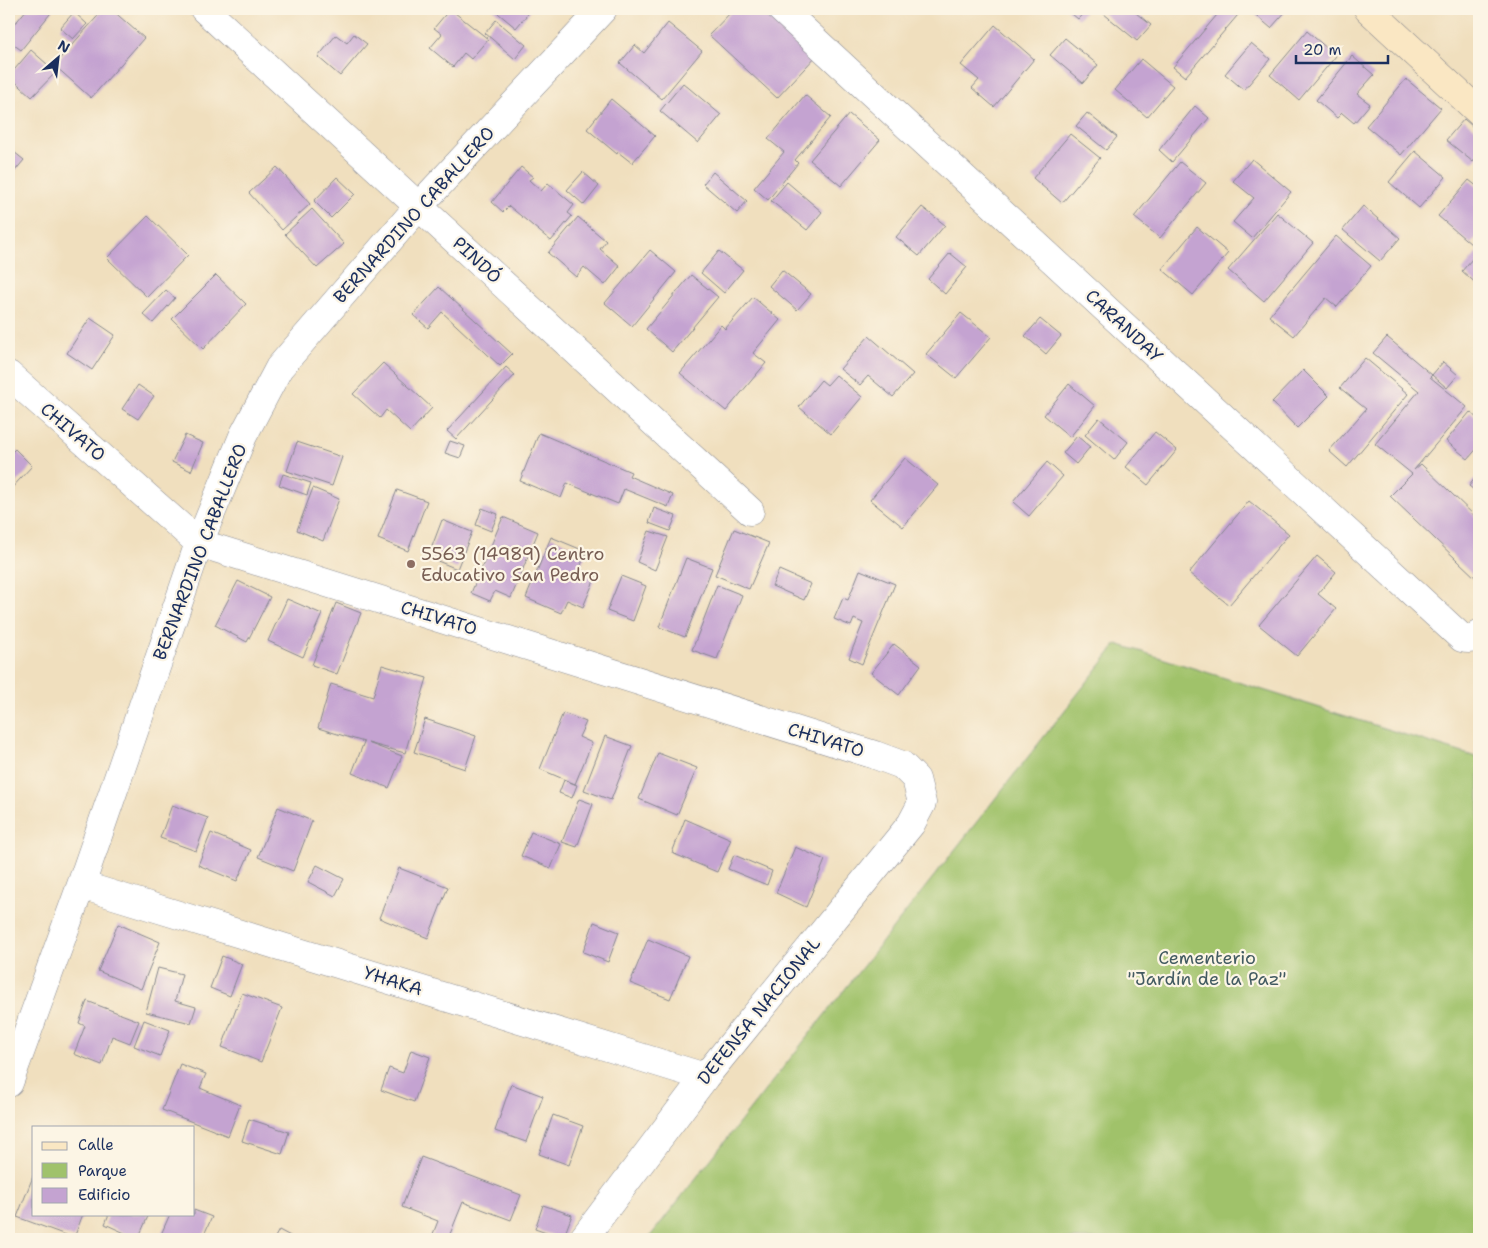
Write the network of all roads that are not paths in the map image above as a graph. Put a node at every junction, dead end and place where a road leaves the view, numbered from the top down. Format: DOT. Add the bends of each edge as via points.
graph roads {
  1 [pos="204,9"];
  2 [pos="603,9"];
  3 [pos="781,9"];
  4 [pos="1368,9"];
  5 [pos="1479,112"];
  6 [pos="418,207"];
  7 [pos="9,375"];
  8 [pos="750,511"];
  9 [pos="199,543"];
  10 [pos="1474,637"];
  11 [pos="916,780"];
  12 [pos="82,885"];
  13 [pos="705,1077"];
  14 [pos="9,1083"];
  15 [pos="583,1239"];
  1 -- 6 [label="street, PINDÓ"];
  2 -- 6 [label="street, BERNARDINO CABALLERO"];
  3 -- 10 [label="street, CARANDAY" via="1462,638"];
  4 -- 5 [label="main road"];
  6 -- 8 [label="street, PINDÓ"];
  6 -- 9 [label="street, BERNARDINO CABALLERO" via="279,368 243,436"];
  7 -- 9 [label="street, CHIVATO"];
  9 -- 11 [label="street, CHIVATO" via="874,755 902,765"];
  9 -- 12 [label="street, BERNARDINO CABALLERO"];
  11 -- 13 [label="street, DEFENSA NACIONAL" via="922,802 911,824"];
  12 -- 13 [label="street, YHAKA"];
  12 -- 14 [label="street, BERNARDINO CABALLERO"];
  13 -- 15 [label="street, DEFENSA NACIONAL"];
}
